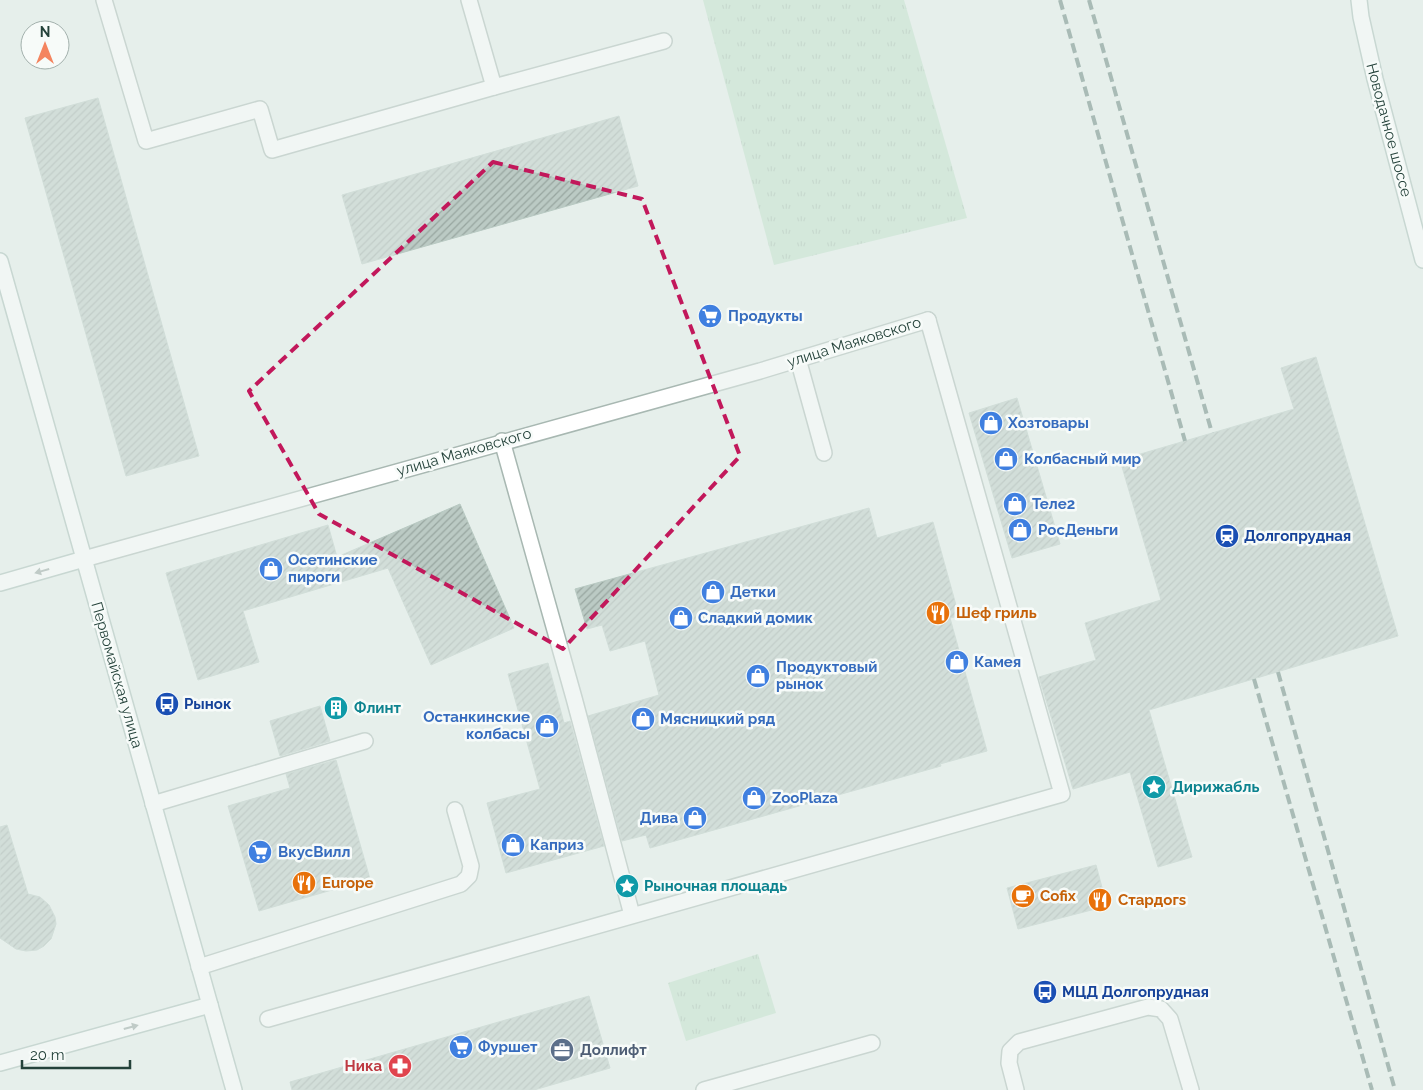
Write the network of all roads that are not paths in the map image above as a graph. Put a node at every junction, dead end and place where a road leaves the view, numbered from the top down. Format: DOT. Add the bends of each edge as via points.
graph roads {
  1 [pos="104,0"];
  2 [pos="469,0"];
  3 [pos="1359,0"];
  4 [pos="664,41"];
  5 [pos="494,87"];
  6 [pos="1423,260"];
  7 [pos="0,261"];
  8 [pos="798,359"];
  9 [pos="502,441"];
  10 [pos="824,453"];
  11 [pos="84,559"];
  12 [pos="0,583"];
  13 [pos="365,741"];
  14 [pos="154,804"];
  15 [pos="455,810"];
  16 [pos="632,915"];
  17 [pos="199,967"];
  18 [pos="210,1005"];
  19 [pos="268,1019"];
  20 [pos="872,1043"];
  21 [pos="0,1063"];
  22 [pos="234,1090"];
  23 [pos="704,1090"];
  24 [pos="1016,1090"];
  25 [pos="1191,1090"];
  1 -- 5 [label="street" via="146,141 260,109 272,150"];
  2 -- 5 [label="street"];
  3 -- 6 [label="street, Новодачное шоссе" via="1375,79"];
  4 -- 5 [label="street"];
  7 -- 11 [label="street, Первомайская улица"];
  8 -- 9 [label="street, улица Маяковского"];
  8 -- 10 [label="street"];
  8 -- 16 [label="street, улица Маяковского" via="928,320 1062,794"];
  9 -- 11 [label="street, улица Маяковского"];
  9 -- 16 [label="street"];
  11 -- 12 [label="street, улица Маяковского, one-way"];
  11 -- 14 [label="street, Первомайская улица"];
  13 -- 14 [label="street"];
  14 -- 17 [label="street, Первомайская улица"];
  15 -- 17 [label="street" via="471,866 469,876 461,884"];
  16 -- 19 [label="street"];
  17 -- 18 [label="street, Первомайская улица"];
  21 -- 18 [label="street, one-way"];
  18 -- 22 [label="street, Первомайская улица"];
  20 -- 23 [label="street"];
  24 -- 25 [label="street" via="1008,1063 1010,1051 1019,1042 1148,1007 1161,1009 1170,1019"];
}
